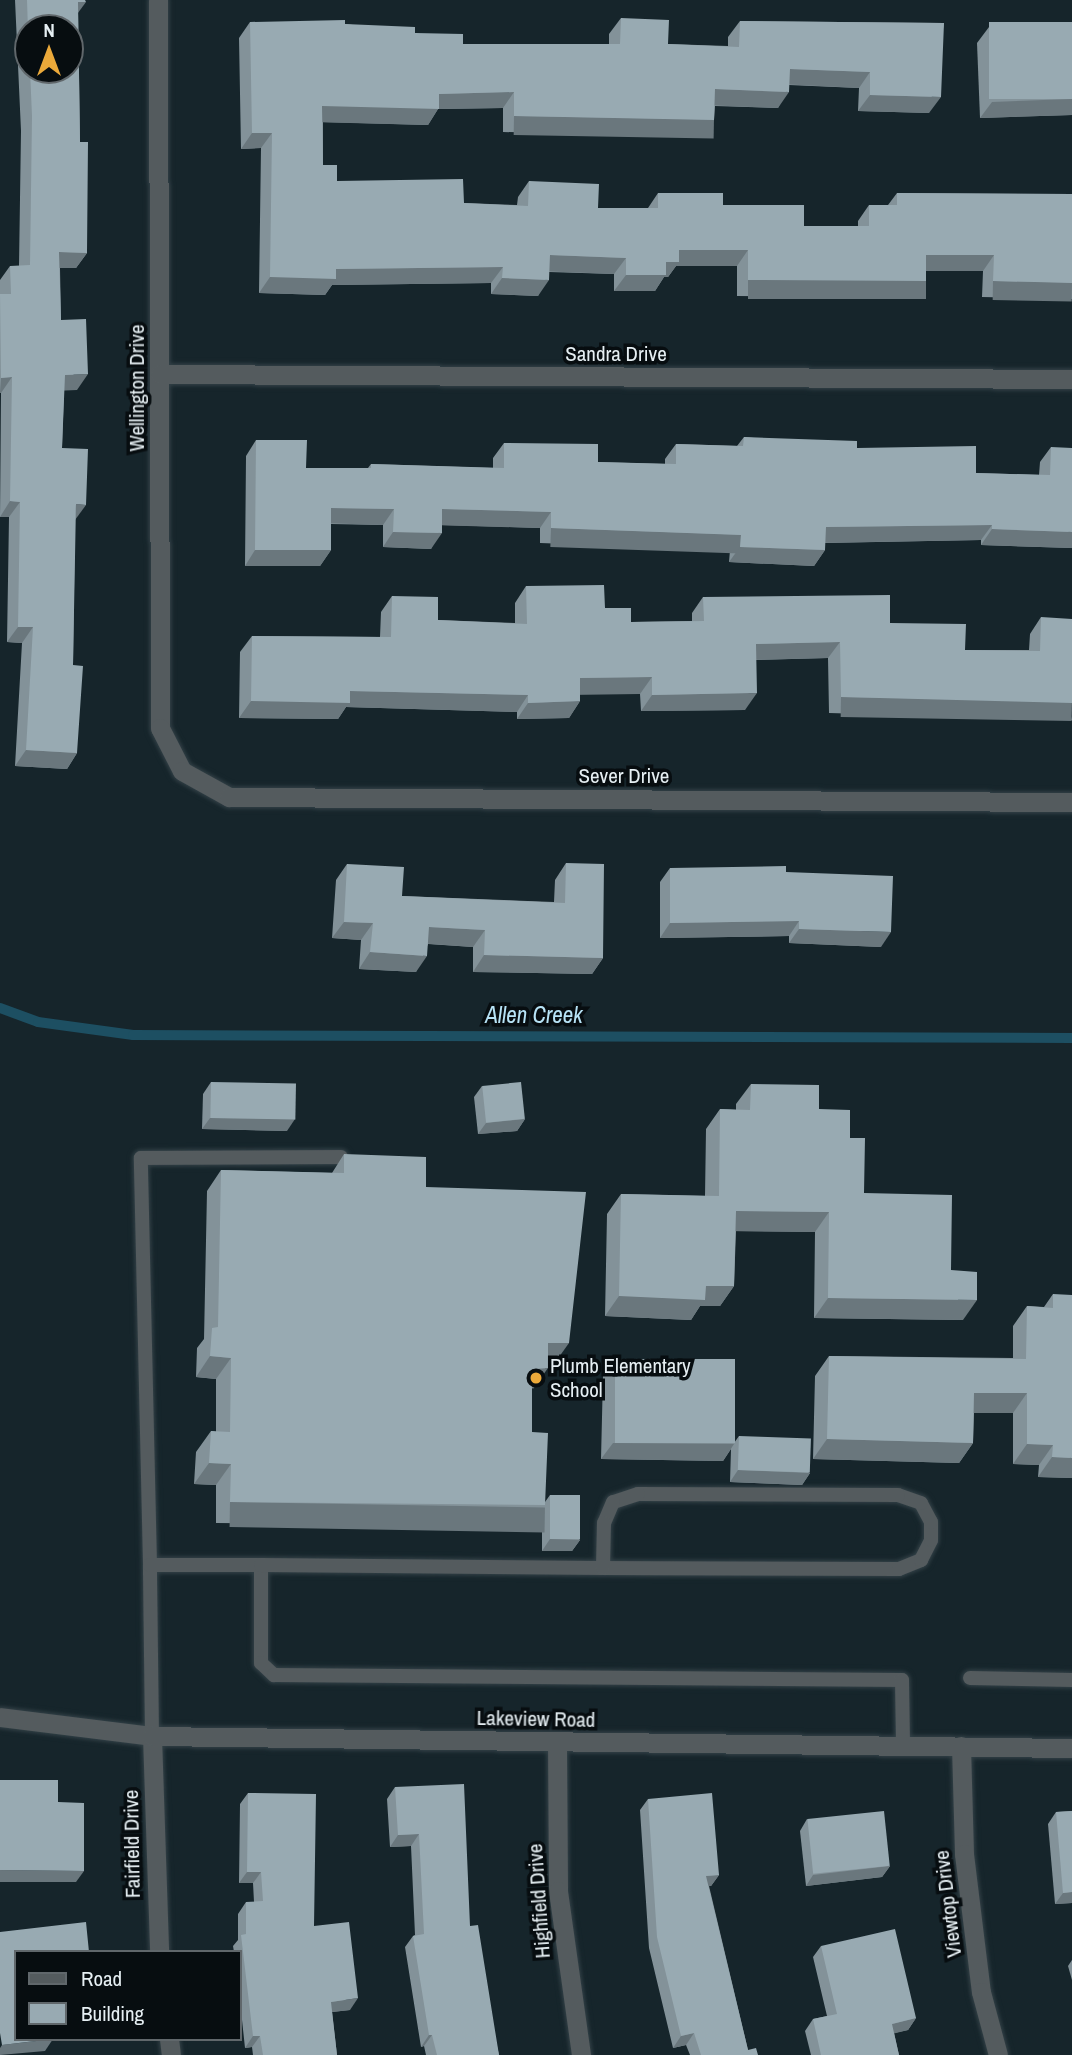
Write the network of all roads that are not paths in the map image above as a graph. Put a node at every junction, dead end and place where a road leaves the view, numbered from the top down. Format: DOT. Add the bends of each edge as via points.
graph roads {
  1 [pos="158,0"];
  2 [pos="160,374"];
  3 [pos="1072,379"];
  4 [pos="182,771"];
  5 [pos="1072,802"];
  6 [pos="341,1157"];
  7 [pos="150,1565"];
  8 [pos="261,1565"];
  9 [pos="603,1568"];
  10 [pos="970,1678"];
  11 [pos="1072,1679"];
  12 [pos="0,1717"];
  13 [pos="152,1736"];
  14 [pos="557,1742"];
  15 [pos="903,1745"];
  16 [pos="961,1746"];
  17 [pos="1072,1748"];
  18 [pos="159,1950"];
  19 [pos="581,2055"];
  20 [pos="998,2055"];
  1 -- 2 [label="street, Wellington Drive"];
  2 -- 3 [label="street, Sandra Drive"];
  2 -- 4 [label="street, Wellington Drive" via="160,727"];
  4 -- 5 [label="street, Sever Drive" via="229,797"];
  6 -- 7 [label="lane" via="141,1158"];
  7 -- 8 [label="lane"];
  7 -- 13 [label="lane"];
  8 -- 9 [label="lane"];
  8 -- 15 [label="lane" via="261,1664 274,1675 902,1680"];
  9 -- 9 [label="lane" via="899,1569 921,1560 930,1540 930,1522 921,1503 898,1496 651,1494 613,1502 604,1523"];
  10 -- 11 [label="lane"];
  12 -- 13 [label="street, Lakeview Road"];
  13 -- 14 [label="street, Lakeview Road"];
  13 -- 18 [label="street, Fairfield Drive"];
  14 -- 15 [label="street, Lakeview Road"];
  14 -- 19 [label="street, Highfield Drive" via="558,1891"];
  15 -- 16 [label="street, Lakeview Road"];
  16 -- 17 [label="street, Lakeview Road"];
  16 -- 20 [label="street, Viewtop Drive" via="964,1854 981,1992"];
}
